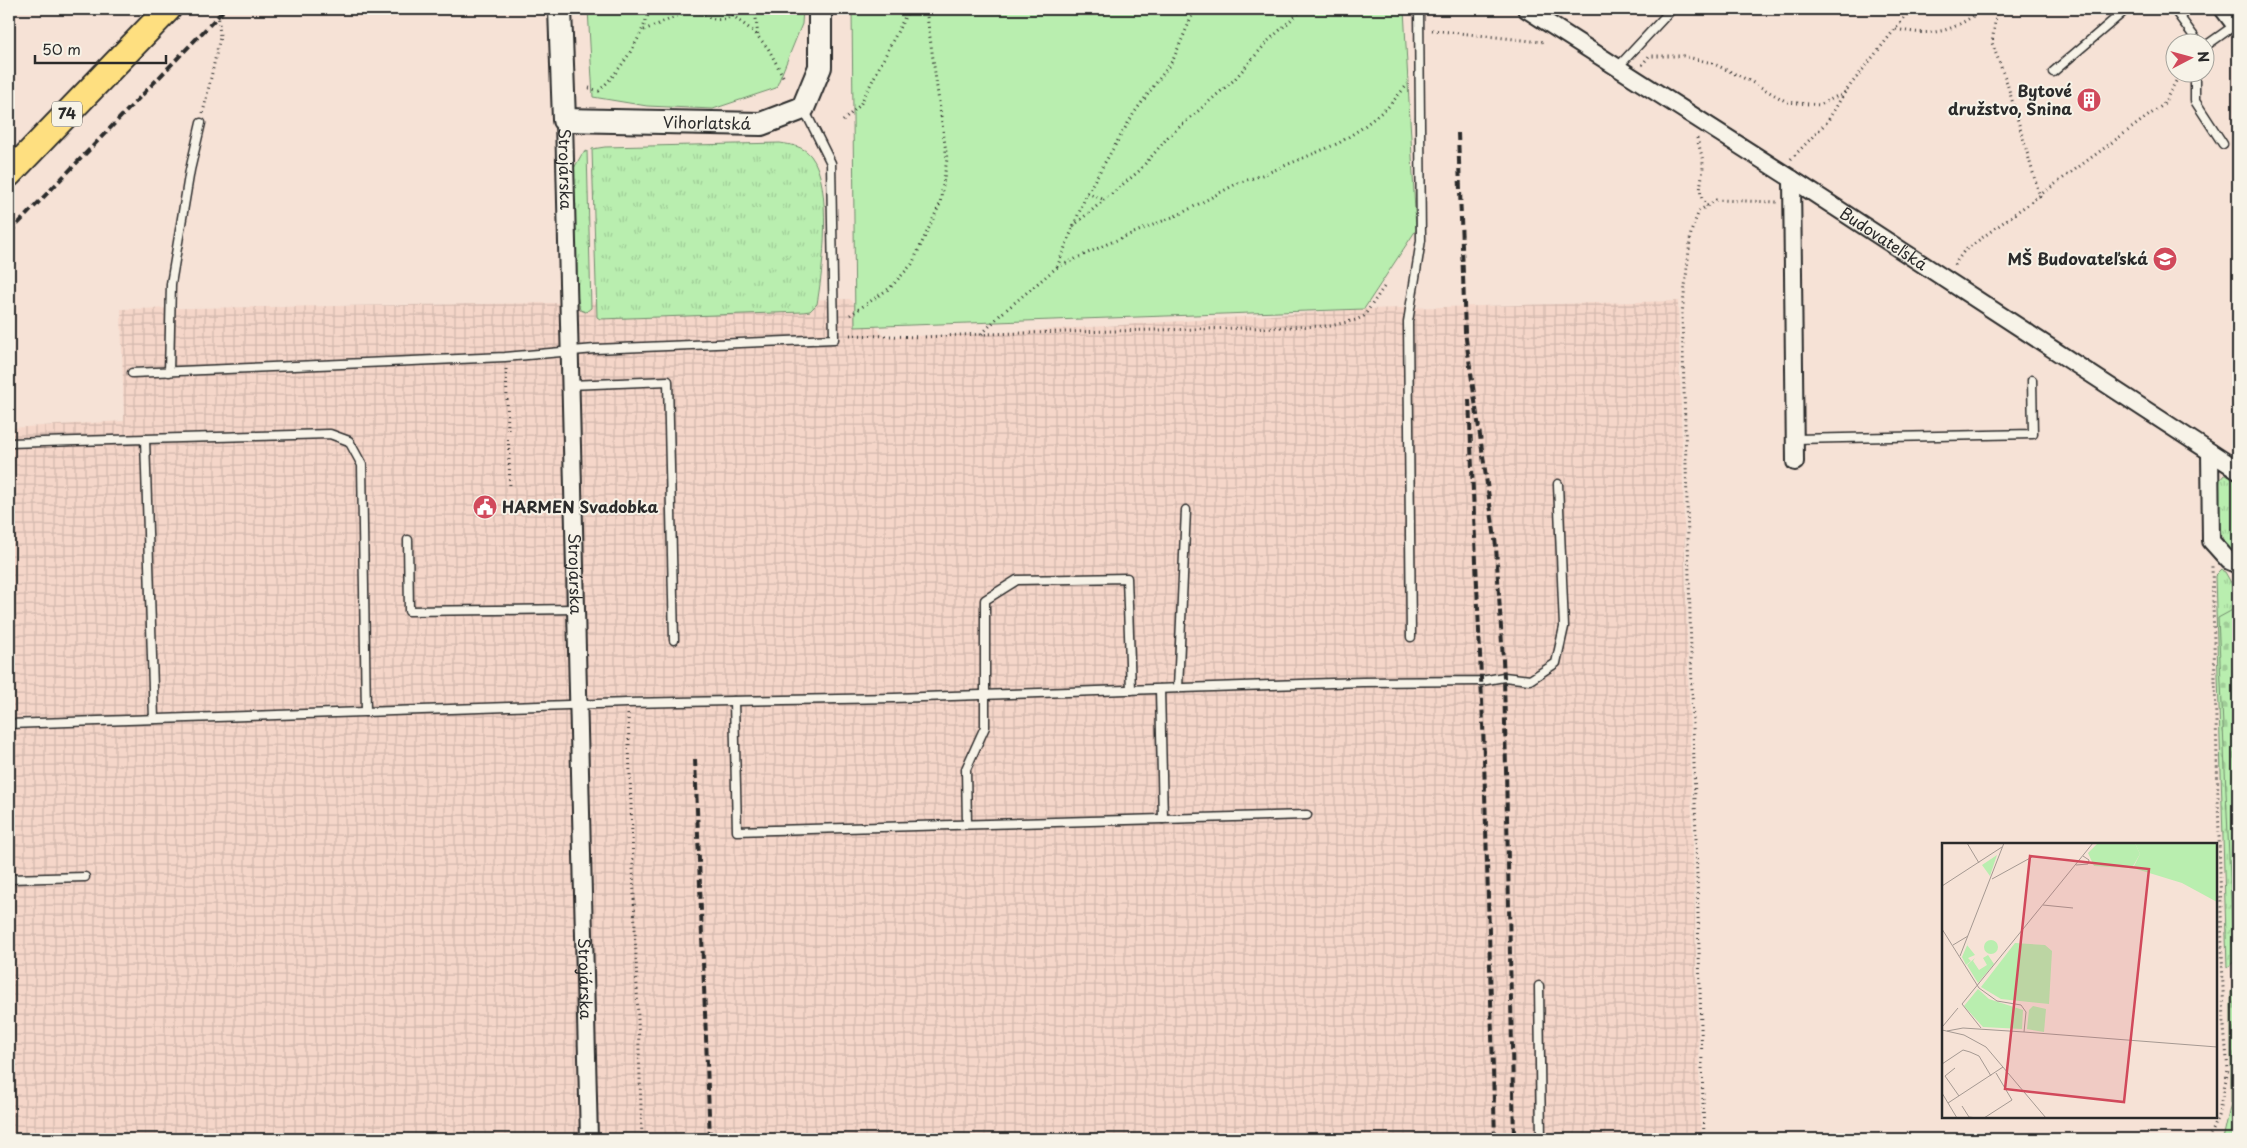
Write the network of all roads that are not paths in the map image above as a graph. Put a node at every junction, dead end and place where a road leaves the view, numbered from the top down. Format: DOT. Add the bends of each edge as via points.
graph roads {
  1 [pos="168,9"];
  2 [pos="560,9"];
  3 [pos="820,9"];
  4 [pos="1419,9"];
  5 [pos="1526,9"];
  6 [pos="1672,9"];
  7 [pos="2118,9"];
  8 [pos="2174,9"];
  9 [pos="2223,9"];
  10 [pos="2237,24"];
  11 [pos="2191,32"];
  12 [pos="2214,40"];
  13 [pos="1617,68"];
  14 [pos="2053,72"];
  15 [pos="2195,82"];
  16 [pos="803,108"];
  17 [pos="564,120"];
  18 [pos="201,123"];
  19 [pos="2223,144"];
  20 [pos="9,174"];
  21 [pos="1792,179"];
  22 [pos="569,351"];
  23 [pos="170,372"];
  24 [pos="132,373"];
  25 [pos="2032,380"];
  26 [pos="570,385"];
  27 [pos="145,439"];
  28 [pos="1795,439"];
  29 [pos="9,443"];
  30 [pos="2210,452"];
  31 [pos="1795,462"];
  32 [pos="2238,470"];
  33 [pos="1558,484"];
  34 [pos="1186,510"];
  35 [pos="408,540"];
  36 [pos="2238,564"];
  37 [pos="576,609"];
  38 [pos="1411,637"];
  39 [pos="674,640"];
  40 [pos="1178,688"];
  41 [pos="1160,689"];
  42 [pos="1130,690"];
  43 [pos="985,695"];
  44 [pos="734,701"];
  45 [pos="578,705"];
  46 [pos="366,712"];
  47 [pos="154,719"];
  48 [pos="9,724"];
  49 [pos="1307,815"];
  50 [pos="1163,819"];
  51 [pos="967,824"];
  52 [pos="85,877"];
  53 [pos="9,880"];
  54 [pos="1539,986"];
  55 [pos="589,1139"];
  56 [pos="1541,1139"];
  1 -- 20 [label="main road, 74"];
  2 -- 17 [label="main road, Strojárska"];
  3 -- 16 [label="main road" via="820,67"];
  4 -- 38 [label="lane" via="1421,240 1408,322"];
  5 -- 13 [label="street, Budovateľská"];
  6 -- 13 [label="lane"];
  7 -- 14 [label="lane" via="2122,13"];
  8 -- 11 [label="lane"];
  9 -- 10 [label="street"];
  10 -- 12 [label="lane"];
  13 -- 21 [label="street, Budovateľská"];
  15 -- 19 [label="lane" via="2195,101"];
  16 -- 17 [label="main road, Vihorlatská" via="760,124"];
  16 -- 22 [label="lane" via="830,162 834,339"];
  17 -- 22 [label="street, Strojárska"];
  18 -- 23 [label="lane" via="171,284"];
  21 -- 28 [label="street"];
  21 -- 30 [label="street, Budovateľská"];
  22 -- 23 [label="lane" via="505,357"];
  22 -- 26 [label="street, Strojárska"];
  23 -- 24 [label="lane"];
  25 -- 28 [label="lane" via="2033,434"];
  26 -- 37 [label="street, Strojárska"];
  26 -- 39 [label="lane" via="668,381"];
  27 -- 29 [label="lane"];
  27 -- 46 [label="lane" via="330,434 349,441 362,465"];
  27 -- 47 [label="lane"];
  28 -- 31 [label="street"];
  30 -- 32 [label="street, Budovateľská"];
  30 -- 36 [label="street" via="2212,541 2229,562"];
  33 -- 40 [label="lane" via="1564,627 1556,663 1530,680 1504,677 1481,681"];
  34 -- 40 [label="lane"];
  35 -- 37 [label="lane" via="408,611"];
  37 -- 45 [label="street, Strojárska"];
  40 -- 41 [label="lane"];
  41 -- 42 [label="lane"];
  41 -- 50 [label="lane"];
  42 -- 43 [label="lane"];
  42 -- 43 [label="lane" via="1127,578 1017,580 985,600"];
  43 -- 44 [label="lane"];
  43 -- 51 [label="lane" via="985,727 966,769"];
  44 -- 45 [label="lane"];
  44 -- 51 [label="lane" via="737,830"];
  45 -- 46 [label="lane"];
  45 -- 55 [label="street, Strojárska"];
  46 -- 47 [label="lane"];
  47 -- 48 [label="lane"];
  49 -- 50 [label="lane"];
  50 -- 51 [label="lane"];
  52 -- 53 [label="lane"];
  54 -- 56 [label="lane"];
}
